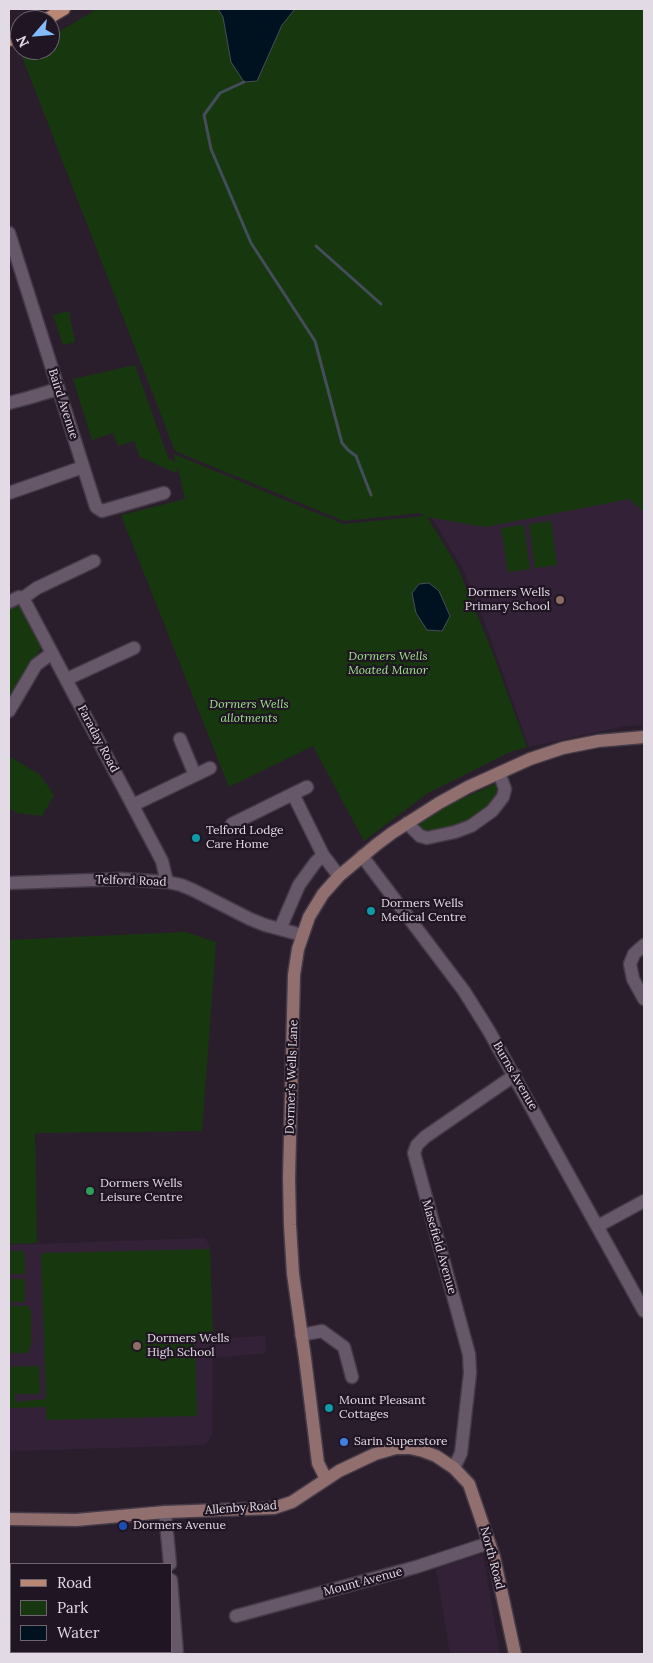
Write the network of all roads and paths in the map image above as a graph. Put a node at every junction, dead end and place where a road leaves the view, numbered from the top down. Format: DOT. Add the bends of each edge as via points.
graph roads {
  1 [pos="9,233"];
  2 [pos="58,388"];
  3 [pos="9,402"];
  4 [pos="83,467"];
  5 [pos="9,493"];
  6 [pos="164,493"];
  7 [pos="94,561"];
  8 [pos="23,598"];
  9 [pos="9,602"];
  10 [pos="134,648"];
  11 [pos="52,654"];
  12 [pos="66,679"];
  13 [pos="9,711"];
  14 [pos="644,736"];
  15 [pos="180,739"];
  16 [pos="210,768"];
  17 [pos="499,773"];
  18 [pos="195,775"];
  19 [pos="307,786"];
  20 [pos="293,794"];
  21 [pos="133,804"];
  22 [pos="407,823"];
  23 [pos="232,824"];
  24 [pos="324,854"];
  25 [pos="362,856"];
  26 [pos="339,876"];
  27 [pos="168,882"];
  28 [pos="9,883"];
  29 [pos="280,929"];
  30 [pos="302,935"];
  31 [pos="641,947"];
  32 [pos="644,1000"];
  33 [pos="514,1075"];
  34 [pos="644,1201"];
  35 [pos="598,1226"];
  36 [pos="644,1311"];
  37 [pos="301,1335"];
  38 [pos="352,1377"];
  39 [pos="454,1468"];
  40 [pos="326,1479"];
  41 [pos="165,1512"];
  42 [pos="9,1518"];
  43 [pos="490,1543"];
  44 [pos="170,1563"];
  45 [pos="172,1592"];
  46 [pos="236,1616"];
  47 [pos="177,1654"];
  48 [pos="515,1654"];
  1 -- 2 [label="street, Baird Avenue"];
  2 -- 3 [label="street"];
  2 -- 4 [label="street, Baird Avenue"];
  4 -- 5 [label="street"];
  4 -- 6 [label="street, Baird Avenue" via="96,506 102,511"];
  7 -- 8 [label="street"];
  8 -- 9 [label="street"];
  8 -- 11 [label="street, Faraday Road"];
  10 -- 12 [label="street"];
  11 -- 12 [label="street, Faraday Road"];
  11 -- 13 [label="street" via="36,665"];
  12 -- 21 [label="street, Faraday Road"];
  14 -- 17 [label="street, Dormer’s Wells Lane" via="568,747"];
  15 -- 18 [label="street"];
  16 -- 18 [label="street"];
  17 -- 22 [label="street, Dormer’s Wells Lane"];
  17 -- 22 [label="street" via="505,789 501,801 471,826 427,838 420,836"];
  18 -- 21 [label="street"];
  19 -- 20 [label="street"];
  20 -- 23 [label="street"];
  20 -- 24 [label="street"];
  21 -- 27 [label="street, Faraday Road" via="162,861"];
  22 -- 25 [label="street, Dormer’s Wells Lane"];
  24 -- 26 [label="street"];
  24 -- 29 [label="street" via="300,885"];
  25 -- 26 [label="street, Dormer’s Wells Lane"];
  25 -- 33 [label="street, Burns Avenue" via="464,990"];
  26 -- 30 [label="street, Dormer’s Wells Lane" via="317,902"];
  27 -- 28 [label="street, Telford Road" via="121,879"];
  27 -- 29 [label="street, Telford Road"];
  29 -- 30 [label="street, Telford Road"];
  30 -- 37 [label="street, Dormer’s Wells Lane" via="294,975 289,1178 293,1274"];
  31 -- 32 [label="street" via="631,959 630,969"];
  33 -- 35 [label="street, Burns Avenue"];
  33 -- 39 [label="street, Masefield Avenue" via="425,1137 414,1152 469,1354 462,1446"];
  34 -- 35 [label="street"];
  35 -- 36 [label="street, Burns Avenue"];
  37 -- 38 [label="street" via="322,1331 344,1347"];
  37 -- 40 [label="street, Dormer’s Wells Lane" via="318,1462"];
  39 -- 40 [label="street, Allenby Road" via="423,1451 396,1448 366,1457"];
  39 -- 43 [label="street, North Road" via="469,1484"];
  40 -- 41 [label="street, Allenby Road" via="292,1502 274,1508"];
  41 -- 42 [label="street, Allenby Road" via="76,1520"];
  41 -- 44 [label="street"];
  43 -- 46 [label="street, Mount Avenue" via="416,1567"];
  43 -- 48 [label="street, North Road"];
  45 -- 47 [label="street"];
}
